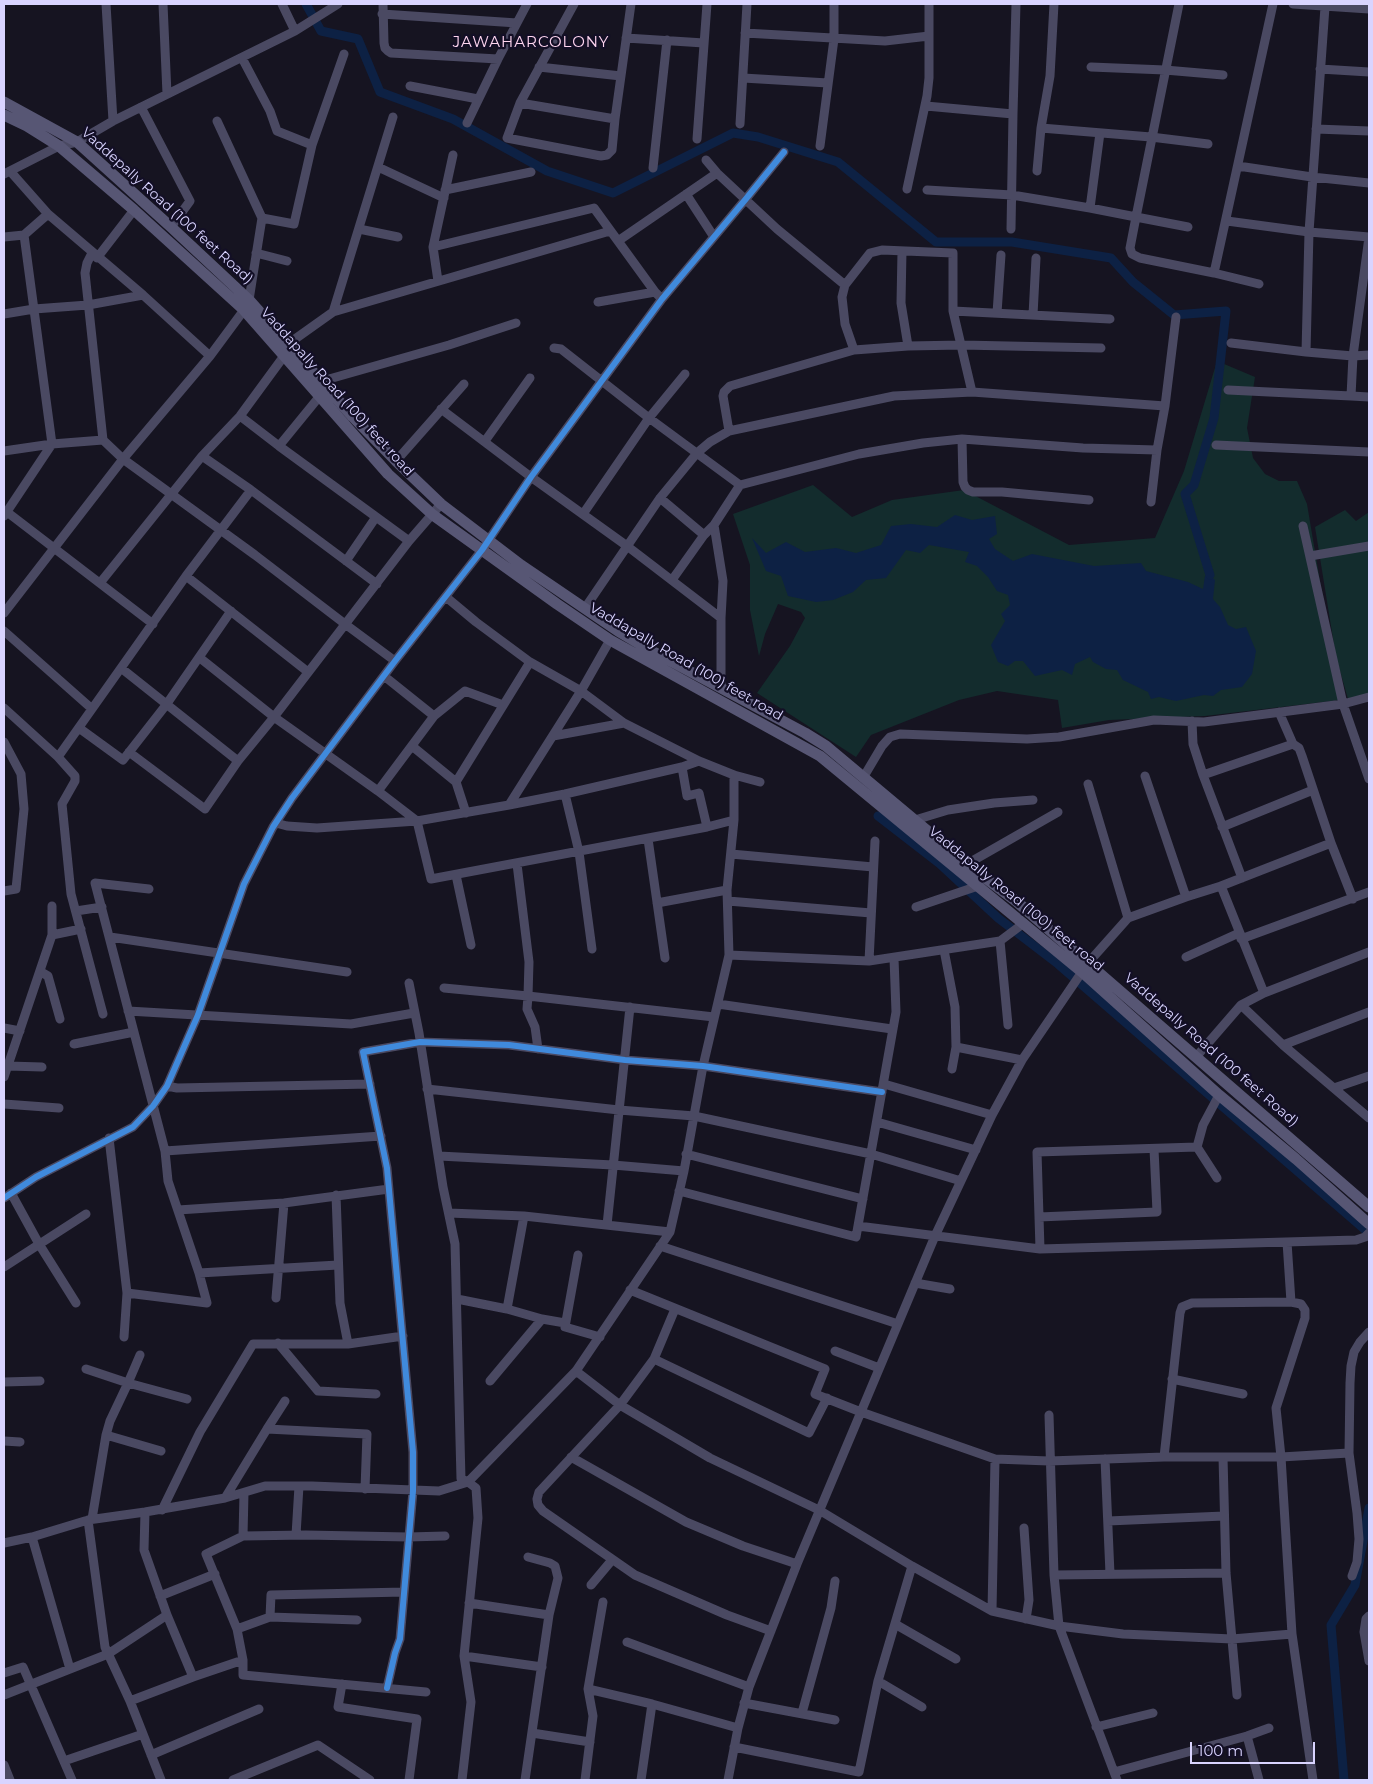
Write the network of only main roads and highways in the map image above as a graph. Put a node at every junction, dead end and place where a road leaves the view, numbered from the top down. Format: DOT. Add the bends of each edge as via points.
graph roads {
  1 [pos="4,102"];
  2 [pos="4,115"];
  3 [pos="247,305"];
  4 [pos="485,546"];
  5 [pos="1081,974"];
  6 [pos="1369,1207"];
  7 [pos="1369,1224"];
  1 -- 3 [label="main road, Vaddepally Road (100 feet Road)" via="77,142 171,227"];
  2 -- 3 [label="main road, Vaddapally Road (100) feet road" via="59,146"];
  3 -- 4 [label="main road, Vaddepally Road (100 feet Road)" via="288,344 396,461"];
  3 -- 4 [label="main road, Vaddapally Road (100) feet road" via="284,356 388,474 433,515"];
  4 -- 5 [label="main road, Vaddapally Road (100) feet road" via="610,640 820,756 1016,928"];
  4 -- 5 [label="main road, Vaddepally Road (100 feet Road)" via="650,650 826,746 1008,895"];
  5 -- 6 [label="main road, Vaddepally Road (100 feet Road)" via="1196,1057"];
  5 -- 7 [label="main road, Vaddapally Road (100) feet road" via="1216,1100 1296,1159"];
}
